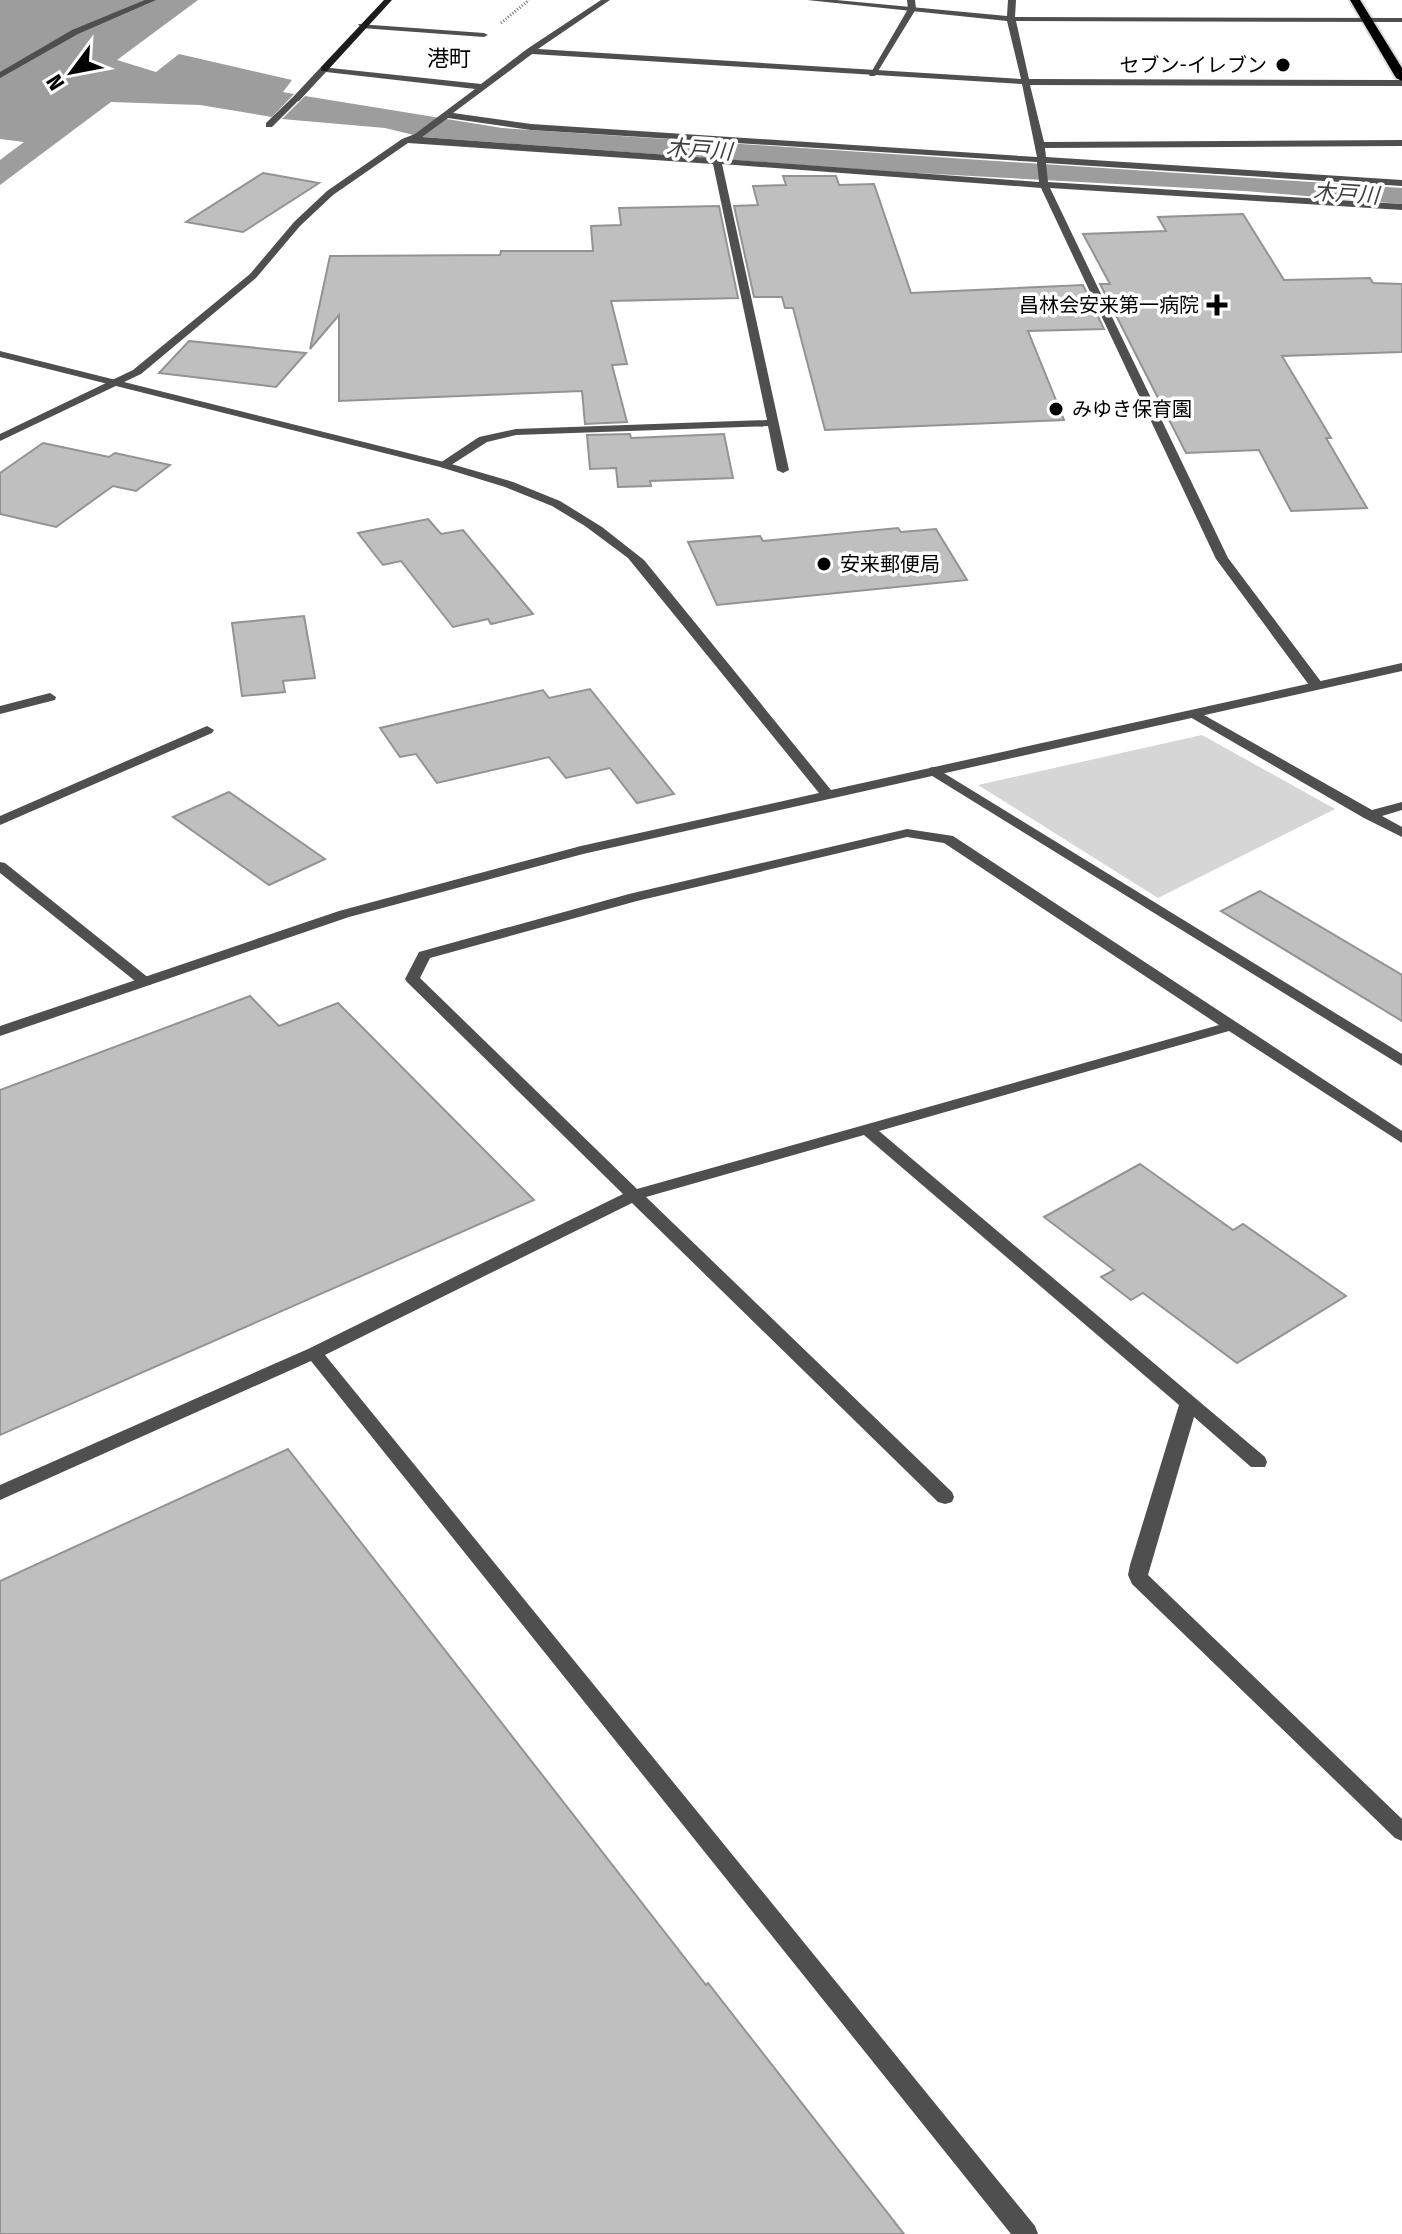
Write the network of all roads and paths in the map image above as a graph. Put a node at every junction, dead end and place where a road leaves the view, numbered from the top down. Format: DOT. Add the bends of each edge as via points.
graph roads {
  1 [pos="152,0"];
  2 [pos="388,0"];
  3 [pos="529,0"];
  4 [pos="606,0"];
  5 [pos="811,0"];
  6 [pos="1012,0"];
  7 [pos="1355,0"];
  8 [pos="912,5"];
  9 [pos="1011,19"];
  10 [pos="1367,20"];
  11 [pos="1402,20"];
  12 [pos="361,26"];
  13 [pos="484,35"];
  14 [pos="530,51"];
  15 [pos="324,69"];
  16 [pos="872,74"];
  17 [pos="0,75"];
  18 [pos="1402,81"];
  19 [pos="1025,82"];
  20 [pos="481,87"];
  21 [pos="446,116"];
  22 [pos="271,123"];
  23 [pos="415,137"];
  24 [pos="1402,143"];
  25 [pos="1040,145"];
  26 [pos="1044,162"];
  27 [pos="717,163"];
  28 [pos="1402,183"];
  29 [pos="1044,184"];
  30 [pos="1402,207"];
  31 [pos="0,354"];
  32 [pos="118,383"];
  33 [pos="773,423"];
  34 [pos="0,438"];
  35 [pos="444,465"];
  36 [pos="783,470"];
  37 [pos="1402,667"];
  38 [pos="1317,686"];
  39 [pos="50,697"];
  40 [pos="0,710"];
  41 [pos="1195,714"];
  42 [pos="207,730"];
  43 [pos="934,771"];
  44 [pos="828,795"];
  45 [pos="1402,806"];
  46 [pos="1369,815"];
  47 [pos="0,821"];
  48 [pos="1402,833"];
  49 [pos="0,866"];
  50 [pos="145,982"];
  51 [pos="1231,1026"];
  52 [pos="0,1031"];
  53 [pos="1402,1061"];
  54 [pos="866,1128"];
  55 [pos="1402,1138"];
  56 [pos="634,1195"];
  57 [pos="314,1353"];
  58 [pos="1189,1403"];
  59 [pos="1258,1462"];
  60 [pos="0,1493"];
  61 [pos="945,1497"];
  62 [pos="1402,1832"];
  63 [pos="1026,2234"];
  1 -- 17 [label="street" via="75,32"];
  2 -- 12 [label="main road"];
  3 -- 13 [label="path"];
  4 -- 14 [label="street"];
  5 -- 8 [label="street"];
  6 -- 9 [label="street"];
  7 -- 10 [label="highway"];
  8 -- 9 [label="street"];
  8 -- 16 [label="street"];
  9 -- 10 [label="street"];
  9 -- 19 [label="street"];
  10 -- 11 [label="street"];
  10 -- 18 [label="highway"];
  12 -- 13 [label="street"];
  12 -- 15 [label="main road"];
  14 -- 16 [label="street"];
  14 -- 20 [label="street"];
  15 -- 20 [label="street"];
  15 -- 22 [label="street"];
  16 -- 19 [label="street"];
  18 -- 19 [label="street"];
  19 -- 25 [label="street"];
  20 -- 21 [label="street"];
  21 -- 23 [label="street"];
  21 -- 26 [label="street" via="531,127"];
  23 -- 27 [label="street"];
  23 -- 32 [label="street" via="330,193 253,276"];
  24 -- 25 [label="street"];
  25 -- 26 [label="street"];
  26 -- 28 [label="street"];
  26 -- 29 [label="street"];
  27 -- 29 [label="street"];
  27 -- 33 [label="street"];
  29 -- 30 [label="street"];
  29 -- 38 [label="street" via="1222,559"];
  31 -- 32 [label="street"];
  32 -- 34 [label="street"];
  32 -- 35 [label="street"];
  33 -- 35 [label="street" via="516,432 483,439"];
  33 -- 36 [label="street"];
  35 -- 44 [label="street" via="568,510 640,563"];
  37 -- 38 [label="street"];
  38 -- 41 [label="street"];
  39 -- 40 [label="street"];
  41 -- 43 [label="street"];
  41 -- 46 [label="street"];
  42 -- 47 [label="street"];
  43 -- 44 [label="street"];
  43 -- 53 [label="street"];
  44 -- 50 [label="street" via="581,850 359,910"];
  45 -- 46 [label="street"];
  46 -- 48 [label="street"];
  49 -- 50 [label="street"];
  50 -- 52 [label="street"];
  51 -- 54 [label="street"];
  51 -- 55 [label="street"];
  51 -- 56 [label="street" via="948,839 907,833 634,897 424,955 412,979"];
  54 -- 56 [label="street"];
  54 -- 58 [label="street"];
  56 -- 57 [label="street"];
  56 -- 61 [label="street"];
  57 -- 60 [label="street"];
  57 -- 63 [label="street"];
  58 -- 59 [label="street"];
  58 -- 62 [label="street" via="1140,1565 1142,1584"];
}
